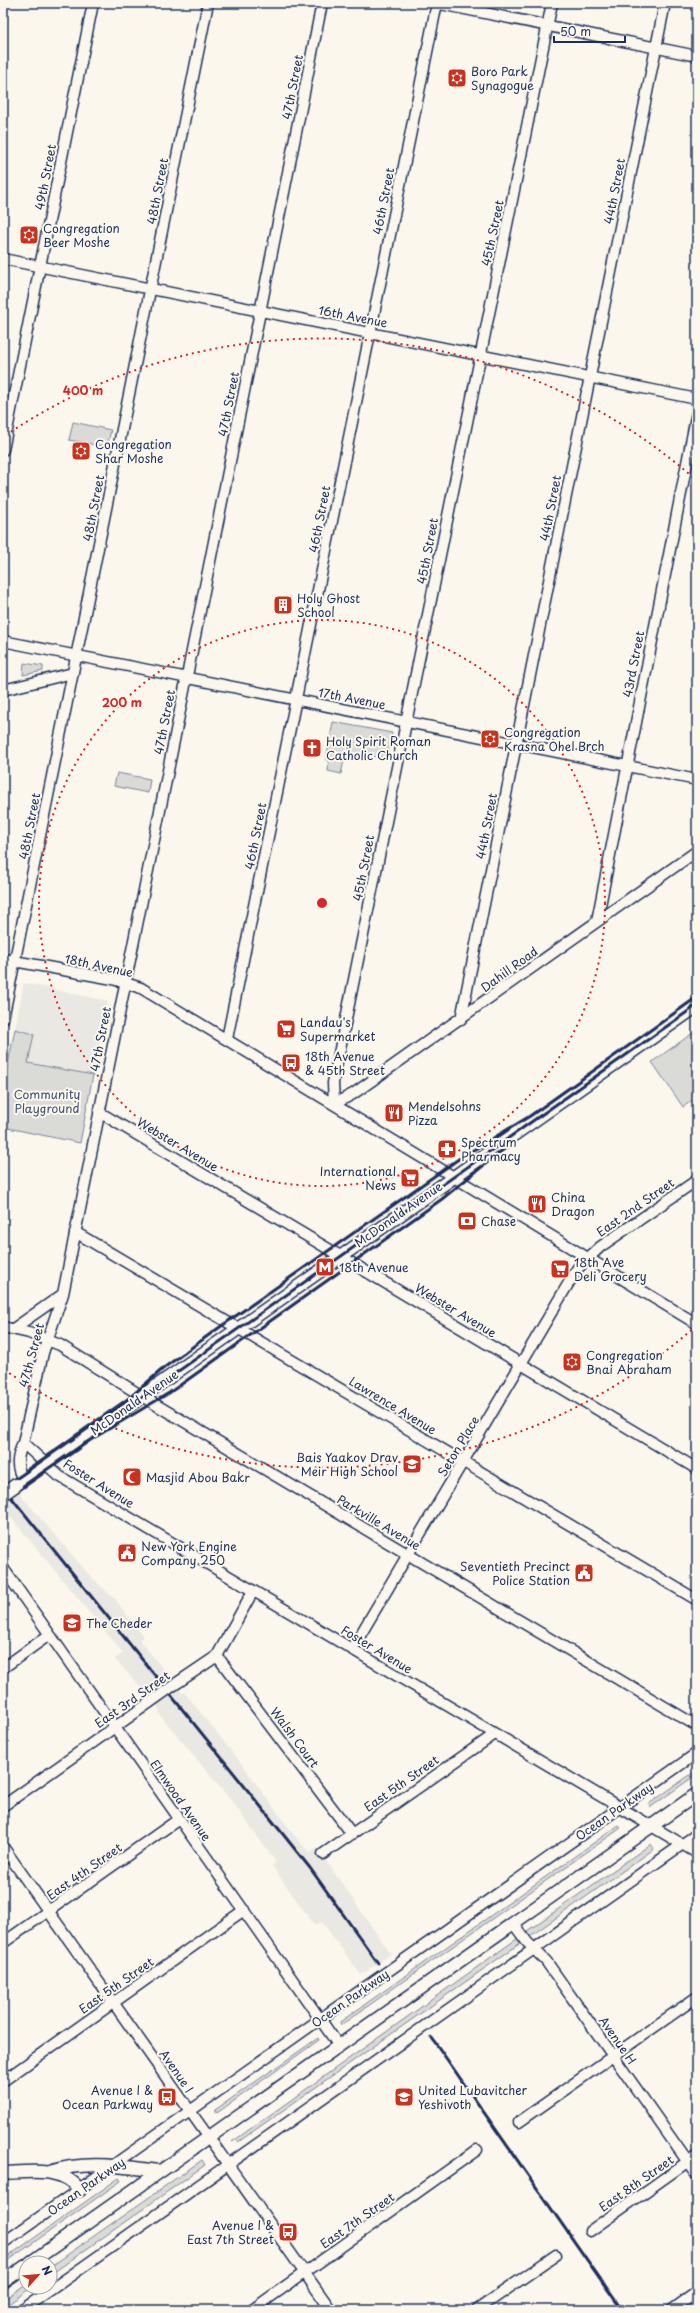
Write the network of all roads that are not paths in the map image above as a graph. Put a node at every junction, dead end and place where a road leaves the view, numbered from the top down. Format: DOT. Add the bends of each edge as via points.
graph roads {
  1 [pos="94,3"];
  2 [pos="208,3"];
  3 [pos="322,3"];
  4 [pos="436,3"];
  5 [pos="552,3"];
  6 [pos="665,3"];
  7 [pos="548,25"];
  8 [pos="656,47"];
  9 [pos="697,56"];
  10 [pos="3,259"];
  11 [pos="40,266"];
  12 [pos="150,288"];
  13 [pos="260,311"];
  14 [pos="370,333"];
  15 [pos="480,355"];
  16 [pos="590,377"];
  17 [pos="697,399"];
  18 [pos="697,412"];
  19 [pos="3,450"];
  20 [pos="3,641"];
  21 [pos="76,656"];
  22 [pos="73,673"];
  23 [pos="186,678"];
  24 [pos="3,690"];
  25 [pos="296,700"];
  26 [pos="406,722"];
  27 [pos="516,744"];
  28 [pos="626,767"];
  29 [pos="697,780"];
  30 [pos="696,855"];
  31 [pos="597,921"];
  32 [pos="3,959"];
  33 [pos="14,962"];
  34 [pos="125,982"];
  35 [pos="697,1006"];
  36 [pos="3,1018"];
  37 [pos="461,1019"];
  38 [pos="227,1039"];
  39 [pos="334,1104"];
  40 [pos="99,1112"];
  41 [pos="452,1176"];
  42 [pos="697,1180"];
  43 [pos="75,1232"];
  44 [pos="341,1255"];
  45 [pos="588,1258"];
  46 [pos="63,1294"];
  47 [pos="696,1321"];
  48 [pos="8,1328"];
  49 [pos="238,1328"];
  50 [pos="48,1340"];
  51 [pos="521,1364"];
  52 [pos="143,1396"];
  53 [pos="23,1444"];
  54 [pos="463,1462"];
  55 [pos="46,1464"];
  56 [pos="697,1469"];
  57 [pos="20,1482"];
  58 [pos="3,1494"];
  59 [pos="408,1554"];
  60 [pos="3,1568"];
  61 [pos="253,1591"];
  62 [pos="697,1600"];
  63 [pos="49,1635"];
  64 [pos="352,1649"];
  65 [pos="217,1656"];
  66 [pos="3,1668"];
  67 [pos="697,1726"];
  68 [pos="114,1727"];
  69 [pos="495,1734"];
  70 [pos="697,1753"];
  71 [pos="697,1794"];
  72 [pos="3,1806"];
  73 [pos="620,1807"];
  74 [pos="179,1819"];
  75 [pos="651,1826"];
  76 [pos="352,1834"];
  77 [pos="697,1834"];
  78 [pos="682,1845"];
  79 [pos="3,1847"];
  80 [pos="697,1853"];
  81 [pos="323,1854"];
  82 [pos="244,1910"];
  83 [pos="49,1911"];
  84 [pos="513,1923"];
  85 [pos="3,1943"];
  86 [pos="535,1949"];
  87 [pos="697,1997"];
  88 [pos="113,2003"];
  89 [pos="320,2019"];
  90 [pos="339,2046"];
  91 [pos="613,2056"];
  92 [pos="3,2080"];
  93 [pos="190,2112"];
  94 [pos="519,2122"];
  95 [pos="209,2138"];
  96 [pos="477,2150"];
  97 [pos="697,2155"];
  98 [pos="688,2162"];
  99 [pos="114,2166"];
  100 [pos="229,2166"];
  101 [pos="161,2171"];
  102 [pos="3,2172"];
  103 [pos="50,2172"];
  104 [pos="697,2175"];
  105 [pos="80,2190"];
  106 [pos="590,2231"];
  107 [pos="3,2244"];
  108 [pos="41,2255"];
  109 [pos="556,2255"];
  110 [pos="18,2272"];
  111 [pos="304,2273"];
  112 [pos="3,2282"];
  113 [pos="697,2292"];
  114 [pos="22,2310"];
  115 [pos="252,2310"];
  116 [pos="330,2310"];
  117 [pos="477,2310"];
  118 [pos="672,2310"];
  1 -- 11 [label="street, 49th Street"];
  2 -- 12 [label="street, 48th Street"];
  3 -- 13 [label="street, 47th Street"];
  4 -- 7 [label="street"];
  4 -- 14 [label="street, 46th Street"];
  5 -- 7 [label="street, 45th Street"];
  6 -- 8 [label="street, 44th Street"];
  7 -- 8 [label="street"];
  7 -- 15 [label="street, 45th Street"];
  8 -- 9 [label="street"];
  8 -- 16 [label="street, 44th Street"];
  10 -- 11 [label="street, 16th Avenue"];
  11 -- 12 [label="street, 16th Avenue"];
  11 -- 19 [label="street, 49th Street"];
  12 -- 13 [label="street, 16th Avenue"];
  12 -- 21 [label="street, 48th Street"];
  13 -- 14 [label="street, 16th Avenue"];
  13 -- 23 [label="street, 47th Street"];
  14 -- 15 [label="street, 16th Avenue"];
  14 -- 25 [label="street, 46th Street"];
  15 -- 16 [label="street, 16th Avenue"];
  15 -- 26 [label="street, 45th Street"];
  16 -- 17 [label="street, 16th Avenue"];
  16 -- 27 [label="street, 44th Street"];
  18 -- 28 [label="street, 43rd Street"];
  20 -- 21 [label="street, 17th Avenue"];
  21 -- 22 [label="street, 48th Street"];
  21 -- 23 [label="street, 17th Avenue"];
  22 -- 24 [label="street"];
  22 -- 33 [label="street, 48th Street"];
  23 -- 25 [label="street, 17th Avenue"];
  23 -- 34 [label="street, 47th Street"];
  25 -- 26 [label="street, 17th Avenue"];
  25 -- 38 [label="street, 46th Street"];
  26 -- 27 [label="street, 17th Avenue"];
  26 -- 39 [label="street, 45th Street" via="333,1083"];
  27 -- 28 [label="street, 17th Avenue"];
  27 -- 37 [label="street, 44th Street"];
  28 -- 29 [label="street, 17th Avenue"];
  28 -- 31 [label="street, 43rd Street"];
  30 -- 31 [label="street, Dahill Road"];
  31 -- 37 [label="street, Dahill Road"];
  32 -- 33 [label="street, 18th Avenue"];
  33 -- 34 [label="street, 18th Avenue"];
  33 -- 36 [label="street, 48th Street"];
  34 -- 38 [label="street, 18th Avenue" via="141,988"];
  34 -- 40 [label="street, 47th Street"];
  35 -- 41 [label="main road, McDonald Avenue"];
  37 -- 39 [label="street, Dahill Road" via="353,1094"];
  38 -- 39 [label="street, 18th Avenue"];
  39 -- 41 [label="street, 18th Avenue"];
  40 -- 43 [label="street, 47th Street"];
  40 -- 44 [label="street, Webster Avenue"];
  41 -- 44 [label="main road, McDonald Avenue"];
  41 -- 45 [label="street, 18th Avenue"];
  42 -- 45 [label="street, East 2nd Street"];
  43 -- 46 [label="street, 47th Street"];
  43 -- 49 [label="street, Lawrence Avenue"];
  44 -- 49 [label="main road, McDonald Avenue"];
  44 -- 51 [label="street, Webster Avenue"];
  45 -- 47 [label="street, 18th Avenue"];
  45 -- 51 [label="street, Seton Place" via="577,1269"];
  46 -- 48 [label="street"];
  46 -- 50 [label="street, 47th Street"];
  48 -- 50 [label="street, Parkville Avenue"];
  49 -- 52 [label="main road, McDonald Avenue"];
  49 -- 54 [label="street, Lawrence Avenue"];
  50 -- 52 [label="street, Parkville Avenue"];
  50 -- 53 [label="street, 47th Street"];
  51 -- 54 [label="street, Seton Place"];
  51 -- 56 [label="street, Webster Avenue"];
  52 -- 55 [label="main road, McDonald Avenue"];
  52 -- 59 [label="street, Parkville Avenue"];
  53 -- 55 [label="street"];
  53 -- 57 [label="street, 47th Street" via="17,1464"];
  54 -- 59 [label="street, Seton Place"];
  54 -- 62 [label="street, Lawrence Avenue"];
  55 -- 57 [label="main road, McDonald Avenue"];
  55 -- 61 [label="street, Foster Avenue" via="59,1476"];
  57 -- 58 [label="main road, McDonald Avenue, bridge"];
  59 -- 64 [label="street, Seton Place"];
  59 -- 67 [label="street, Parkville Avenue"];
  60 -- 63 [label="street, Elmwood Avenue"];
  61 -- 64 [label="street, Foster Avenue"];
  61 -- 65 [label="street, East 3rd Street"];
  63 -- 66 [label="street"];
  63 -- 68 [label="street, Elmwood Avenue"];
  64 -- 69 [label="street, Foster Avenue"];
  65 -- 68 [label="street, East 3rd Street, bridge"];
  65 -- 76 [label="street, Walsh Court"];
  68 -- 72 [label="street, East 3rd Street"];
  68 -- 74 [label="street, Elmwood Avenue"];
  69 -- 73 [label="street, Foster Avenue"];
  69 -- 76 [label="street, East 5th Street"];
  70 -- 73 [label="street, Ocean Parkway"];
  71 -- 75 [label="main road"];
  73 -- 75 [label="street, Foster Avenue"];
  73 -- 89 [label="street, Ocean Parkway"];
  74 -- 82 [label="street, Elmwood Avenue"];
  74 -- 83 [label="street, East 4th Street"];
  75 -- 78 [label="street, Foster Avenue"];
  75 -- 84 [label="main road"];
  76 -- 81 [label="street, East 5th Street"];
  77 -- 78 [label="street"];
  78 -- 80 [label="street, Foster Avenue"];
  78 -- 86 [label="street"];
  79 -- 83 [label="street, Avenue I"];
  82 -- 88 [label="street, East 5th Street"];
  82 -- 89 [label="street, Elmwood Avenue"];
  83 -- 85 [label="street, East 4th Street"];
  83 -- 88 [label="street, Avenue I"];
  84 -- 86 [label="street, Avenue H"];
  84 -- 90 [label="main road"];
  86 -- 91 [label="street, Avenue H" via="542,1955"];
  86 -- 100 [label="street"];
  87 -- 91 [label="street"];
  88 -- 92 [label="street, East 5th Street"];
  88 -- 93 [label="street, Avenue I"];
  89 -- 90 [label="street, Elmwood Avenue"];
  89 -- 93 [label="street, Ocean Parkway"];
  90 -- 95 [label="main road"];
  91 -- 94 [label="street"];
  91 -- 98 [label="street, Avenue H"];
  93 -- 95 [label="street, Avenue I"];
  93 -- 99 [label="street, Ocean Parkway"];
  95 -- 100 [label="street, Avenue I"];
  95 -- 101 [label="main road"];
  96 -- 111 [label="street, East 7th Street"];
  97 -- 98 [label="street, East 8th Street"];
  98 -- 104 [label="street, Avenue H"];
  98 -- 106 [label="street, East 8th Street"];
  99 -- 101 [label="main road"];
  99 -- 103 [label="main road" via="66,2167"];
  99 -- 105 [label="street, Ocean Parkway"];
  100 -- 111 [label="street, Avenue I"];
  100 -- 114 [label="street"];
  101 -- 108 [label="main road"];
  102 -- 103 [label="main road"];
  103 -- 105 [label="main road" via="68,2177"];
  105 -- 107 [label="street, Ocean Parkway"];
  109 -- 117 [label="street"];
  110 -- 112 [label="main road"];
  111 -- 115 [label="street, East 7th Street"];
  111 -- 116 [label="street, Avenue I"];
  113 -- 118 [label="street"];
}
